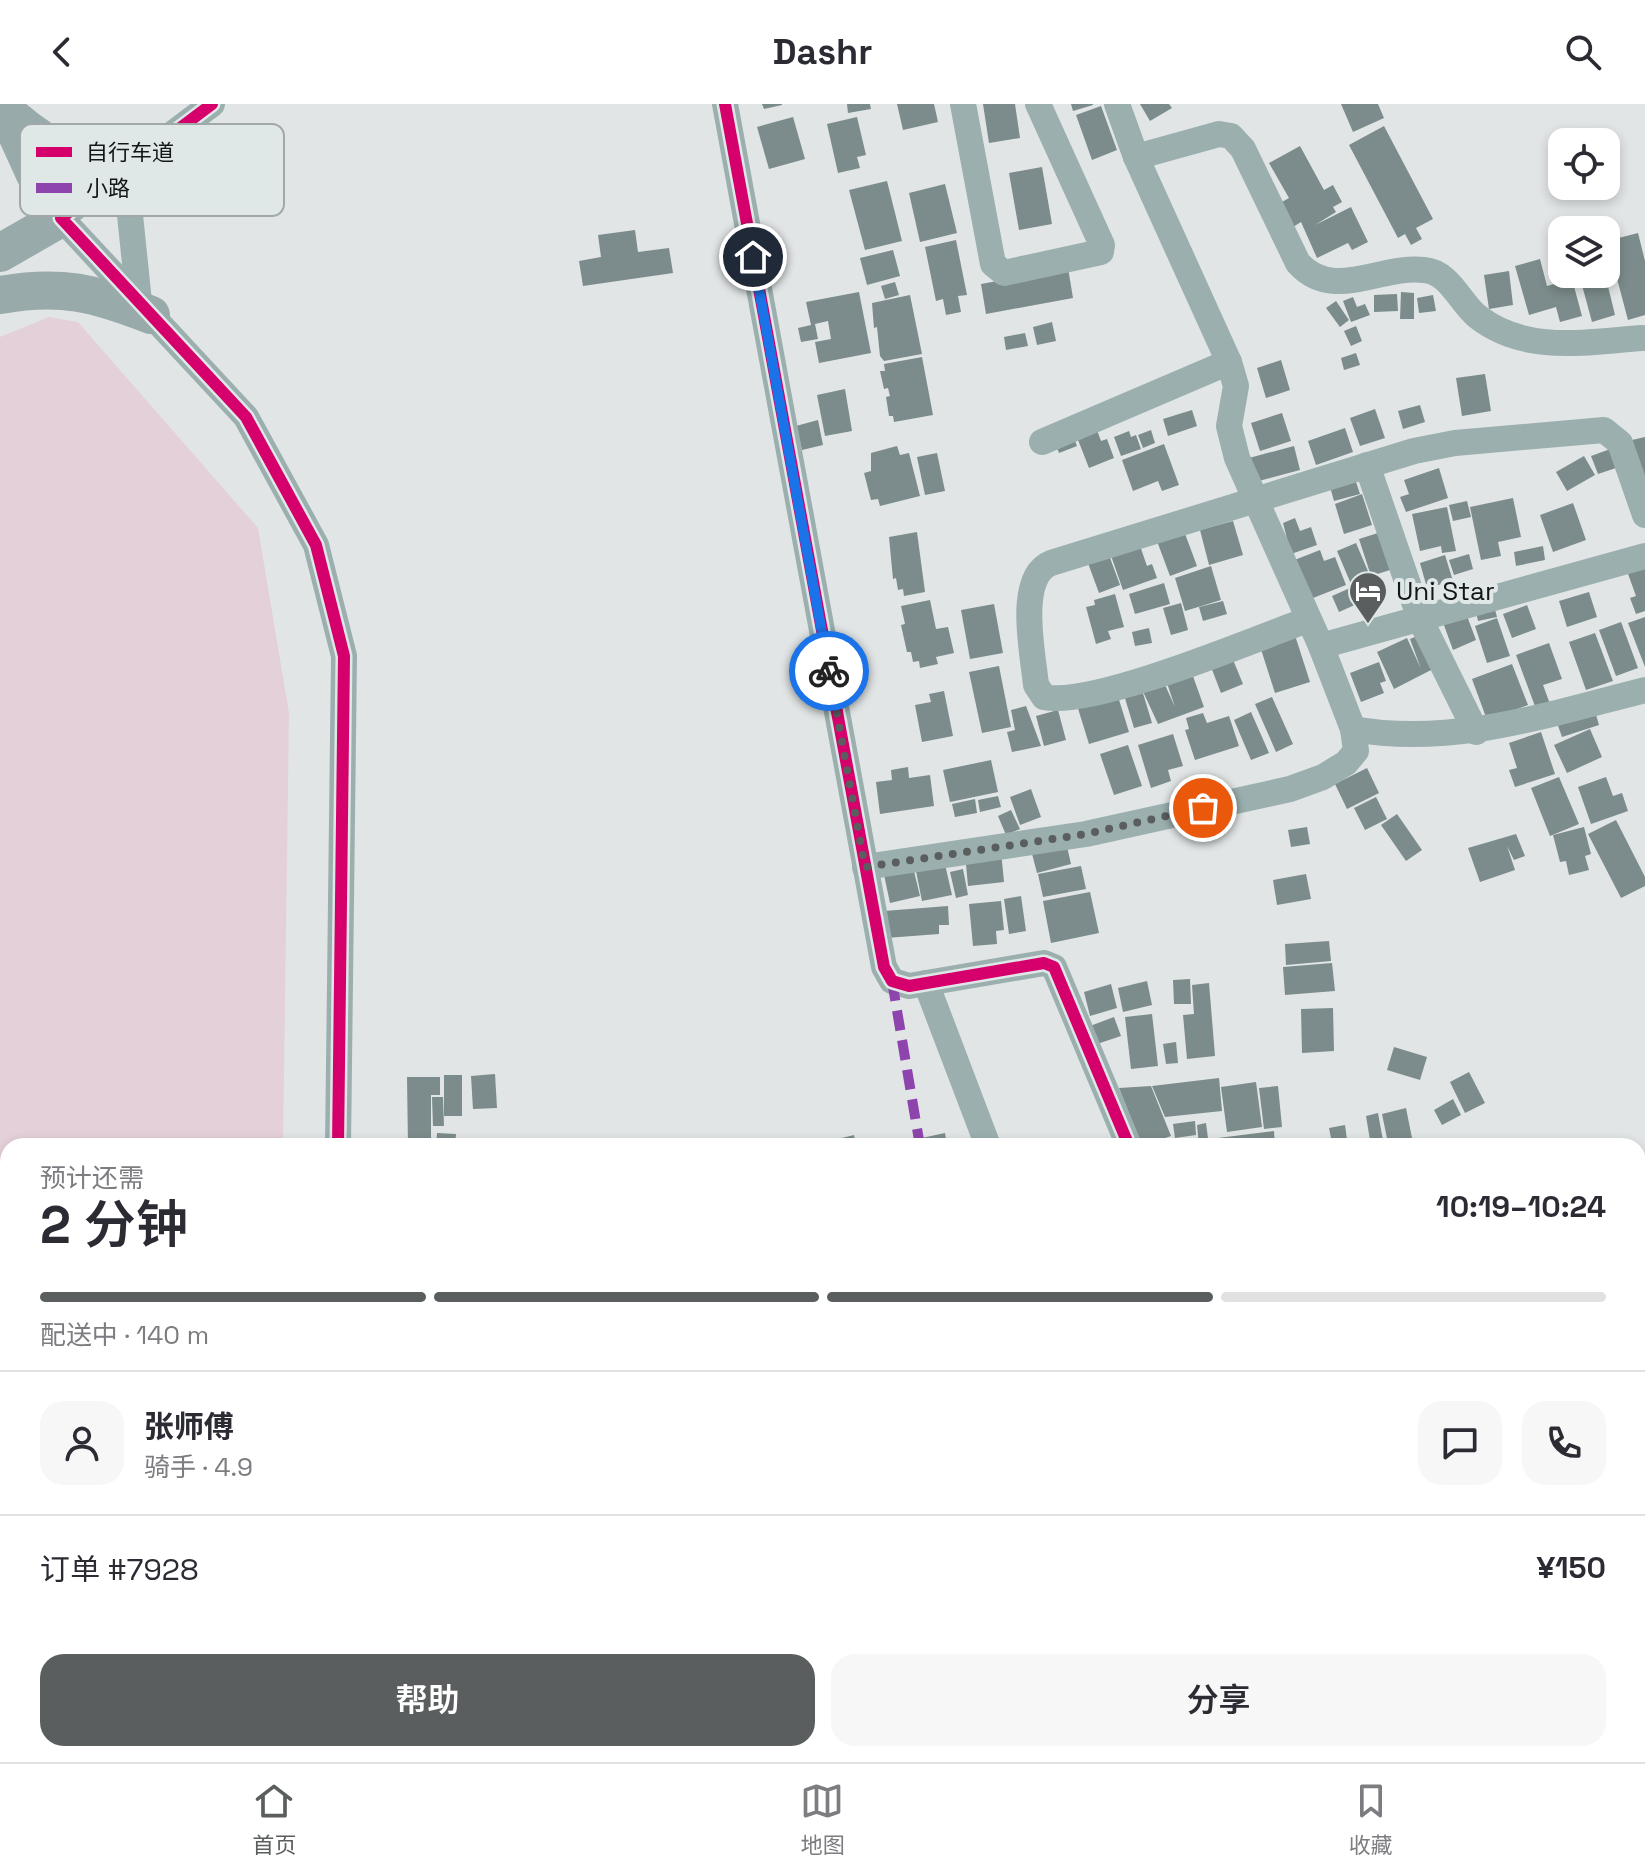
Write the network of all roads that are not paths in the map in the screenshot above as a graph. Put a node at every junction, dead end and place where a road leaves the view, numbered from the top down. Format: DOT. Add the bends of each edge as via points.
graph roads {
  1 [pos="212,104"];
  2 [pos="725,104"];
  3 [pos="963,104"];
  4 [pos="1038,104"];
  5 [pos="1117,104"];
  6 [pos="4,107"];
  7 [pos="22,124"];
  8 [pos="187,124"];
  9 [pos="20,142"];
  10 [pos="1136,157"];
  11 [pos="64,216"];
  12 [pos="130,216"];
  13 [pos="61,218"];
  14 [pos="0,253"];
  15 [pos="0,295"];
  16 [pos="145,308"];
  17 [pos="1642,338"];
  18 [pos="1229,362"];
  19 [pos="1042,442"];
  20 [pos="1367,465"];
  21 [pos="1254,499"];
  22 [pos="1645,515"];
  23 [pos="1645,556"];
  24 [pos="1420,619"];
  25 [pos="1307,620"];
  26 [pos="1321,646"];
  27 [pos="1645,690"];
  28 [pos="1353,729"];
  29 [pos="1476,732"];
  30 [pos="865,867"];
  31 [pos="926,983"];
  32 [pos="338,1138"];
  33 [pos="985,1138"];
  34 [pos="1126,1138"];
  1 -- 8 [label="street"];
  2 -- 30 [label="street"];
  3 -- 4 [label="street" via="993,264 1004,273 1101,252"];
  5 -- 10 [label="street"];
  6 -- 7 [label="highway"];
  6 -- 9 [label="highway"];
  10 -- 17 [label="street" via="1219,134 1231,136 1243,149 1298,263 1310,276 1326,282 1425,269 1441,275 1475,315 1500,332 1553,345"];
  10 -- 18 [label="street"];
  11 -- 13 [label="street"];
  12 -- 16 [label="street"];
  13 -- 14 [label="highway"];
  13 -- 16 [label="street"];
  15 -- 16 [label="highway" via="68,289"];
  16 -- 32 [label="street" via="246,417 316,545 344,656"];
  18 -- 19 [label="street"];
  18 -- 21 [label="street" via="1236,386 1229,426"];
  20 -- 21 [label="street"];
  20 -- 22 [label="street" via="1455,443 1604,430 1620,443"];
  20 -- 24 [label="street"];
  21 -- 25 [label="street"];
  21 -- 25 [label="street" via="1042,567 1029,596 1036,685 1044,697 1058,700 1128,684"];
  23 -- 24 [label="street"];
  24 -- 26 [label="street"];
  24 -- 29 [label="street"];
  25 -- 26 [label="street"];
  26 -- 28 [label="street"];
  27 -- 29 [label="street"];
  28 -- 29 [label="street"];
  28 -- 30 [label="street" via="1356,751 1346,763 1290,789 1086,834"];
  30 -- 31 [label="street" via="884,967 892,981"];
  31 -- 33 [label="street"];
  31 -- 34 [label="street" via="1044,963 1054,967"];
}
